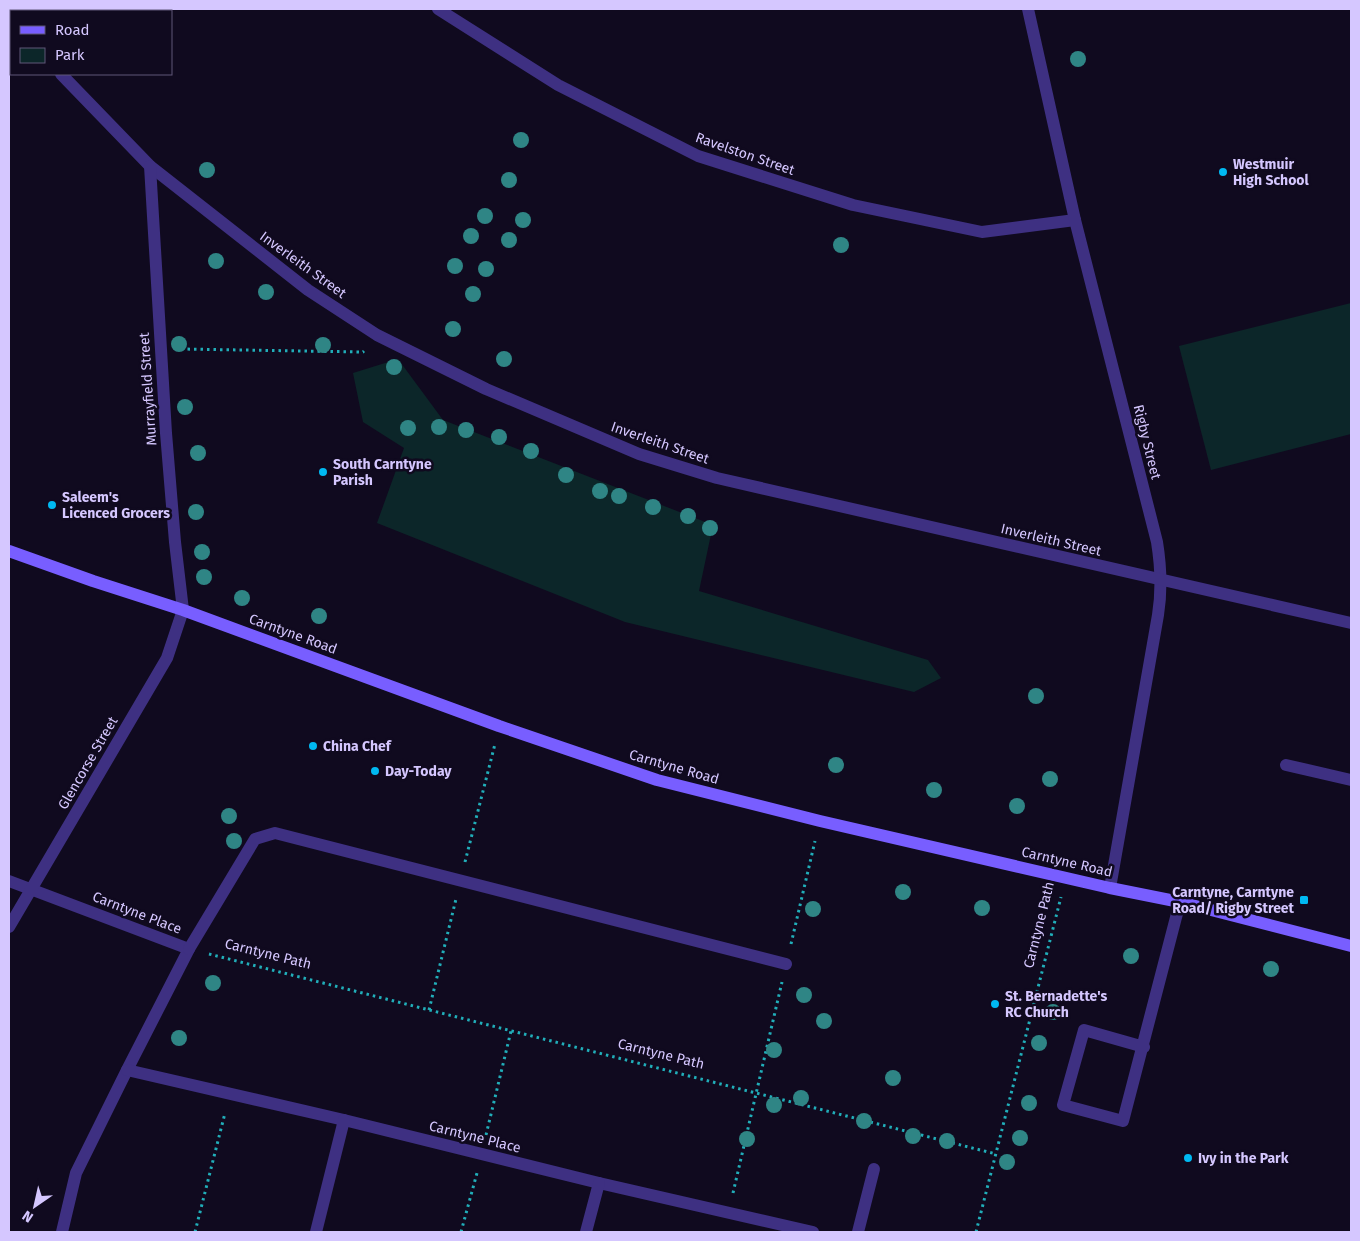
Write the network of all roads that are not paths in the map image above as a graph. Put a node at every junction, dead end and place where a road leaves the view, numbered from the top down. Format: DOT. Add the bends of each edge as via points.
graph roads {
  1 [pos="438,9"];
  2 [pos="1028,9"];
  3 [pos="62,75"];
  4 [pos="150,166"];
  5 [pos="1075,220"];
  6 [pos="9,551"];
  7 [pos="1161,580"];
  8 [pos="183,610"];
  9 [pos="1351,623"];
  10 [pos="1286,765"];
  11 [pos="1351,780"];
  12 [pos="9,881"];
  13 [pos="1110,888"];
  14 [pos="32,889"];
  15 [pos="1180,902"];
  16 [pos="9,926"];
  17 [pos="1351,946"];
  18 [pos="189,949"];
  19 [pos="786,964"];
  20 [pos="1144,1047"];
  21 [pos="127,1070"];
  22 [pos="344,1120"];
  23 [pos="874,1169"];
  24 [pos="599,1183"];
  25 [pos="62,1232"];
  26 [pos="316,1232"];
  27 [pos="586,1232"];
  28 [pos="813,1232"];
  29 [pos="858,1232"];
  1 -- 5 [label="street, Ravelston Street" via="558,86 698,156 852,205 982,232"];
  2 -- 5 [label="street, Rigby Street"];
  3 -- 4 [label="street, Inverleith Street"];
  4 -- 7 [label="street, Inverleith Street" via="308,290 377,336 486,389 639,454 726,481"];
  4 -- 8 [label="street, Murrayfield Street" via="174,542"];
  5 -- 7 [label="street, Rigby Street" via="1157,542"];
  6 -- 8 [label="street, Carntyne Road"];
  7 -- 9 [label="street, Inverleith Street"];
  7 -- 13 [label="street, Rigby Street" via="1158,615"];
  8 -- 13 [label="street, Carntyne Road" via="499,726 657,780"];
  8 -- 14 [label="street, Glencorse Street" via="167,658"];
  10 -- 11 [label="street"];
  12 -- 14 [label="street, Carntyne Place"];
  13 -- 15 [label="street, Carntyne Road"];
  14 -- 16 [label="street, Glencorse Street"];
  14 -- 18 [label="street, Carntyne Place"];
  15 -- 17 [label="street, Carntyne Road"];
  15 -- 20 [label="street"];
  18 -- 19 [label="street" via="255,840 275,833"];
  18 -- 21 [label="street, Carntyne Place"];
  20 -- 20 [label="street" via="1123,1122 1063,1105 1084,1030"];
  21 -- 22 [label="street, Carntyne Place"];
  21 -- 25 [label="street, Carntyne Place" via="76,1173"];
  22 -- 24 [label="street, Carntyne Place"];
  22 -- 26 [label="street"];
  23 -- 29 [label="street"];
  24 -- 27 [label="street"];
  24 -- 28 [label="street, Carntyne Place"];
}
